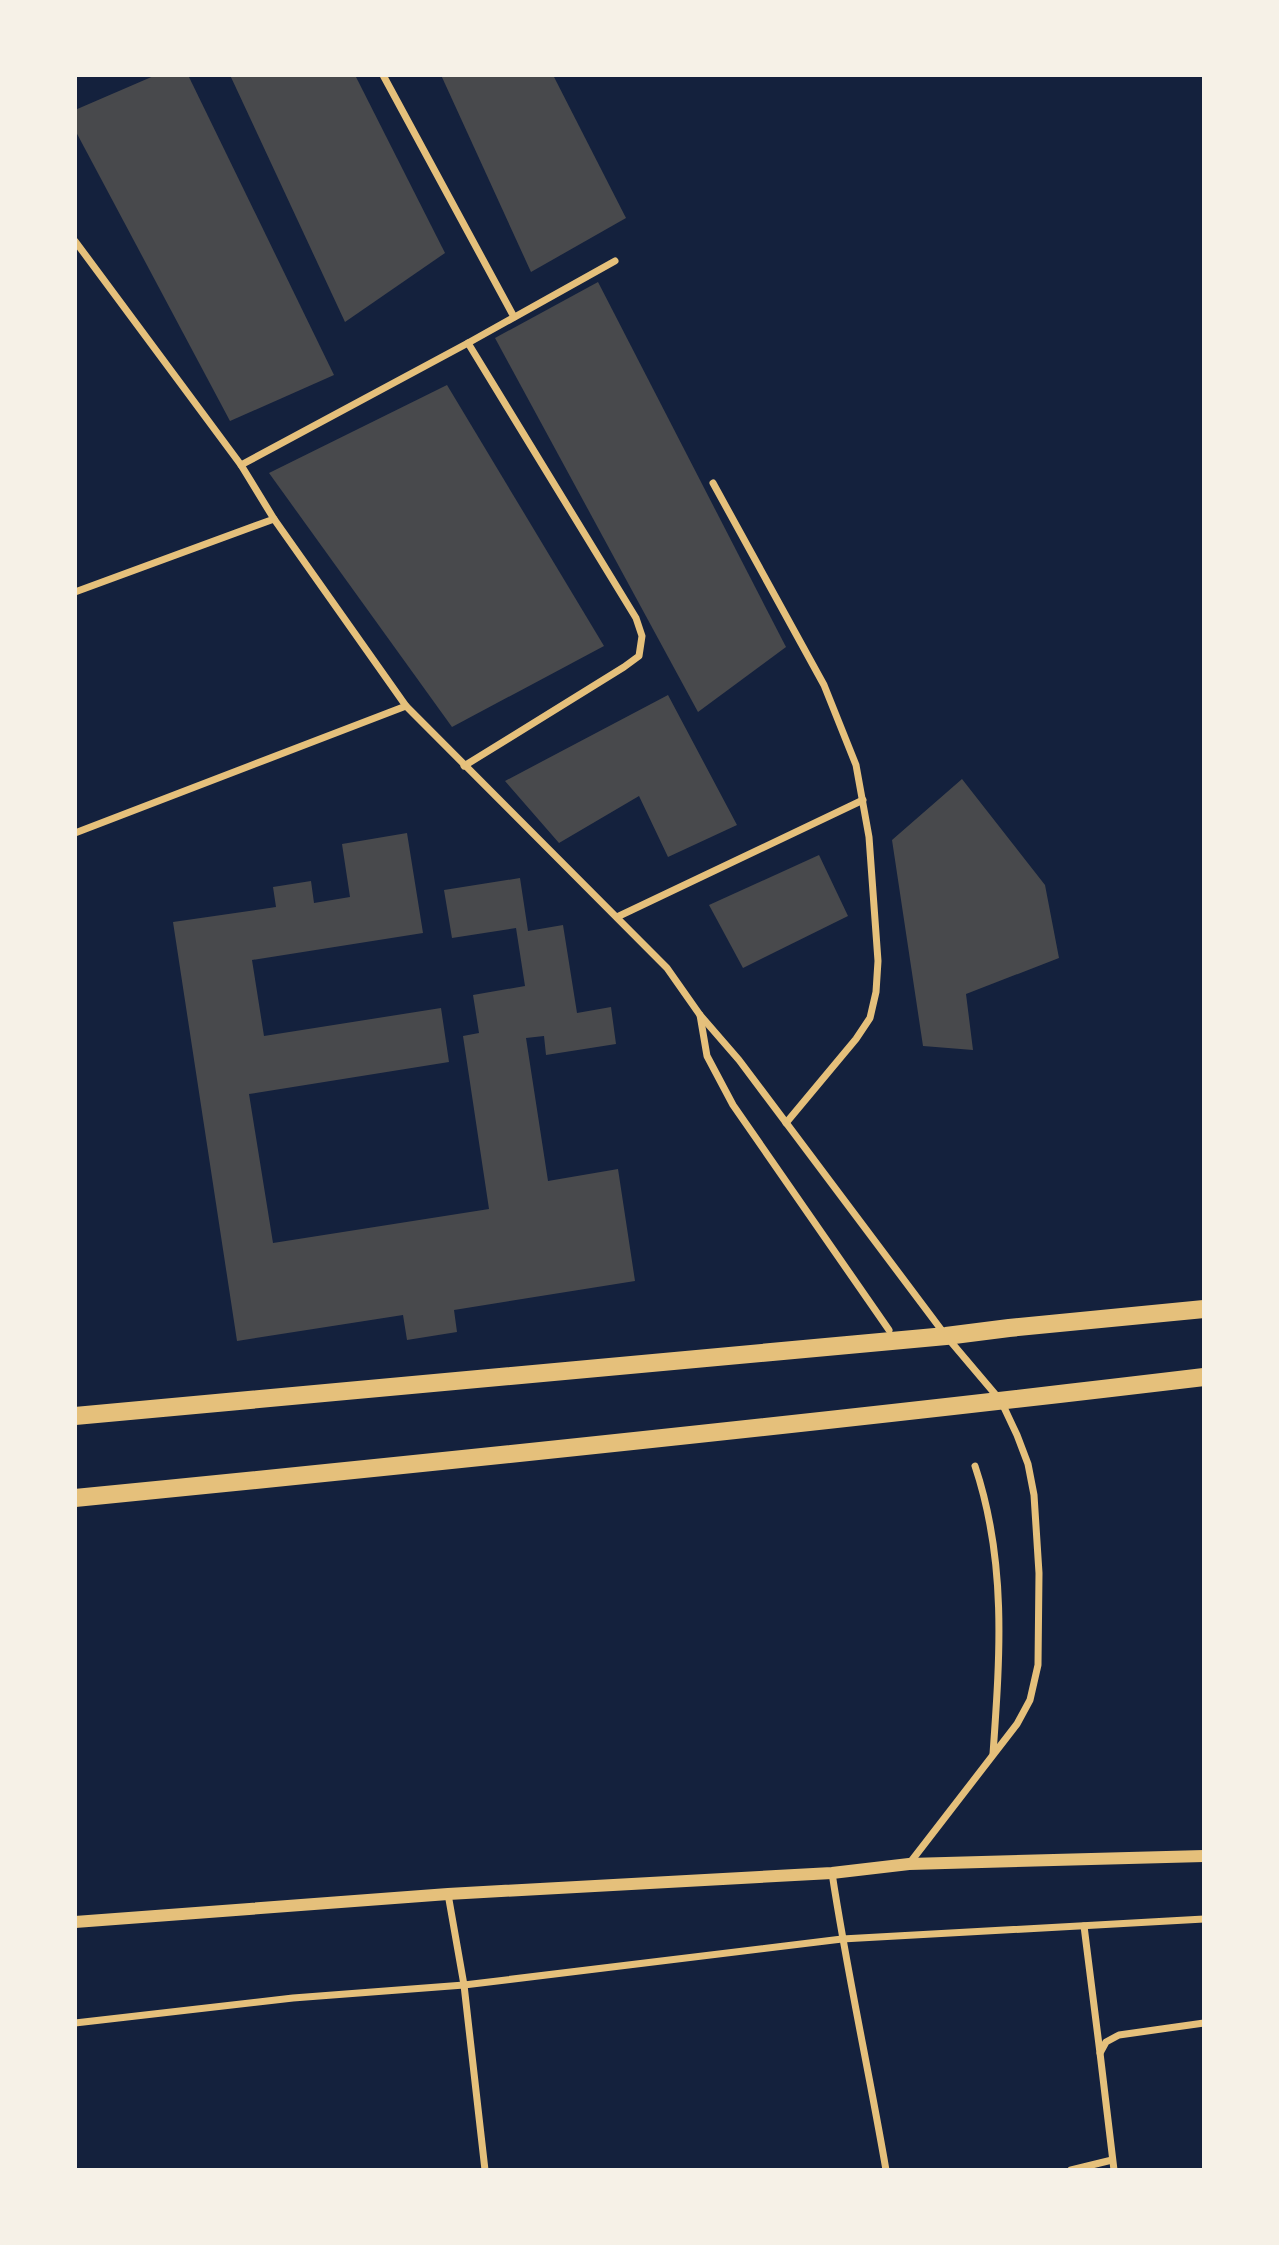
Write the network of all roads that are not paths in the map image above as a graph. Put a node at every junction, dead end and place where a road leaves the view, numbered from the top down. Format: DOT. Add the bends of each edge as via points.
graph roads {
  1 [pos="383,75"];
  2 [pos="75,241"];
  3 [pos="615,261"];
  4 [pos="513,317"];
  5 [pos="468,343"];
  6 [pos="241,465"];
  7 [pos="713,483"];
  8 [pos="274,519"];
  9 [pos="75,592"];
  10 [pos="407,706"];
  11 [pos="464,765"];
  12 [pos="863,800"];
  13 [pos="75,833"];
  14 [pos="617,917"];
  15 [pos="700,1015"];
  16 [pos="786,1123"];
  17 [pos="1204,1309"];
  18 [pos="889,1330"];
  19 [pos="946,1336"];
  20 [pos="1204,1377"];
  21 [pos="1000,1401"];
  22 [pos="75,1416"];
  23 [pos="975,1466"];
  24 [pos="75,1498"];
  25 [pos="993,1755"];
  26 [pos="1202,1855"];
  27 [pos="909,1864"];
  28 [pos="832,1873"];
  29 [pos="448,1894"];
  30 [pos="1204,1919"];
  31 [pos="75,1922"];
  32 [pos="1084,1926"];
  33 [pos="842,1939"];
  34 [pos="464,1985"];
  35 [pos="75,2023"];
  36 [pos="1204,2023"];
  37 [pos="1100,2053"];
  38 [pos="1112,2160"];
  39 [pos="485,2170"];
  40 [pos="886,2170"];
  41 [pos="1071,2170"];
  42 [pos="1114,2170"];
  1 -- 4 [label="street"];
  2 -- 6 [label="street"];
  3 -- 4 [label="street"];
  4 -- 5 [label="street"];
  5 -- 6 [label="street"];
  5 -- 11 [label="street" via="636,618 642,636 639,656 624,667"];
  6 -- 8 [label="street"];
  7 -- 12 [label="street" via="824,685 856,765"];
  8 -- 9 [label="street"];
  8 -- 10 [label="street"];
  10 -- 11 [label="street"];
  10 -- 13 [label="street"];
  11 -- 14 [label="street"];
  12 -- 14 [label="street"];
  12 -- 16 [label="street" via="878,961 870,1018"];
  14 -- 15 [label="street" via="667,968"];
  15 -- 16 [label="street"];
  15 -- 18 [label="street" via="707,1056 733,1105"];
  16 -- 19 [label="street"];
  17 -- 19 [label="main road"];
  19 -- 21 [label="street"];
  19 -- 22 [label="main road"];
  20 -- 21 [label="main road"];
  21 -- 24 [label="main road"];
  21 -- 25 [label="street" via="1028,1464 1034,1495 1038,1665 1030,1700"];
  23 -- 25 [label="street" via="986,1499 999,1602"];
  25 -- 27 [label="street"];
  26 -- 27 [label="street"];
  27 -- 28 [label="street"];
  28 -- 29 [label="street"];
  28 -- 33 [label="street"];
  29 -- 31 [label="street"];
  29 -- 34 [label="street"];
  30 -- 32 [label="street"];
  32 -- 33 [label="street"];
  32 -- 37 [label="street"];
  33 -- 34 [label="street"];
  33 -- 40 [label="street"];
  34 -- 35 [label="street" via="293,1998"];
  34 -- 39 [label="street"];
  36 -- 37 [label="street" via="1119,2035 1106,2042"];
  37 -- 38 [label="street"];
  38 -- 41 [label="street"];
  38 -- 42 [label="street"];
}
